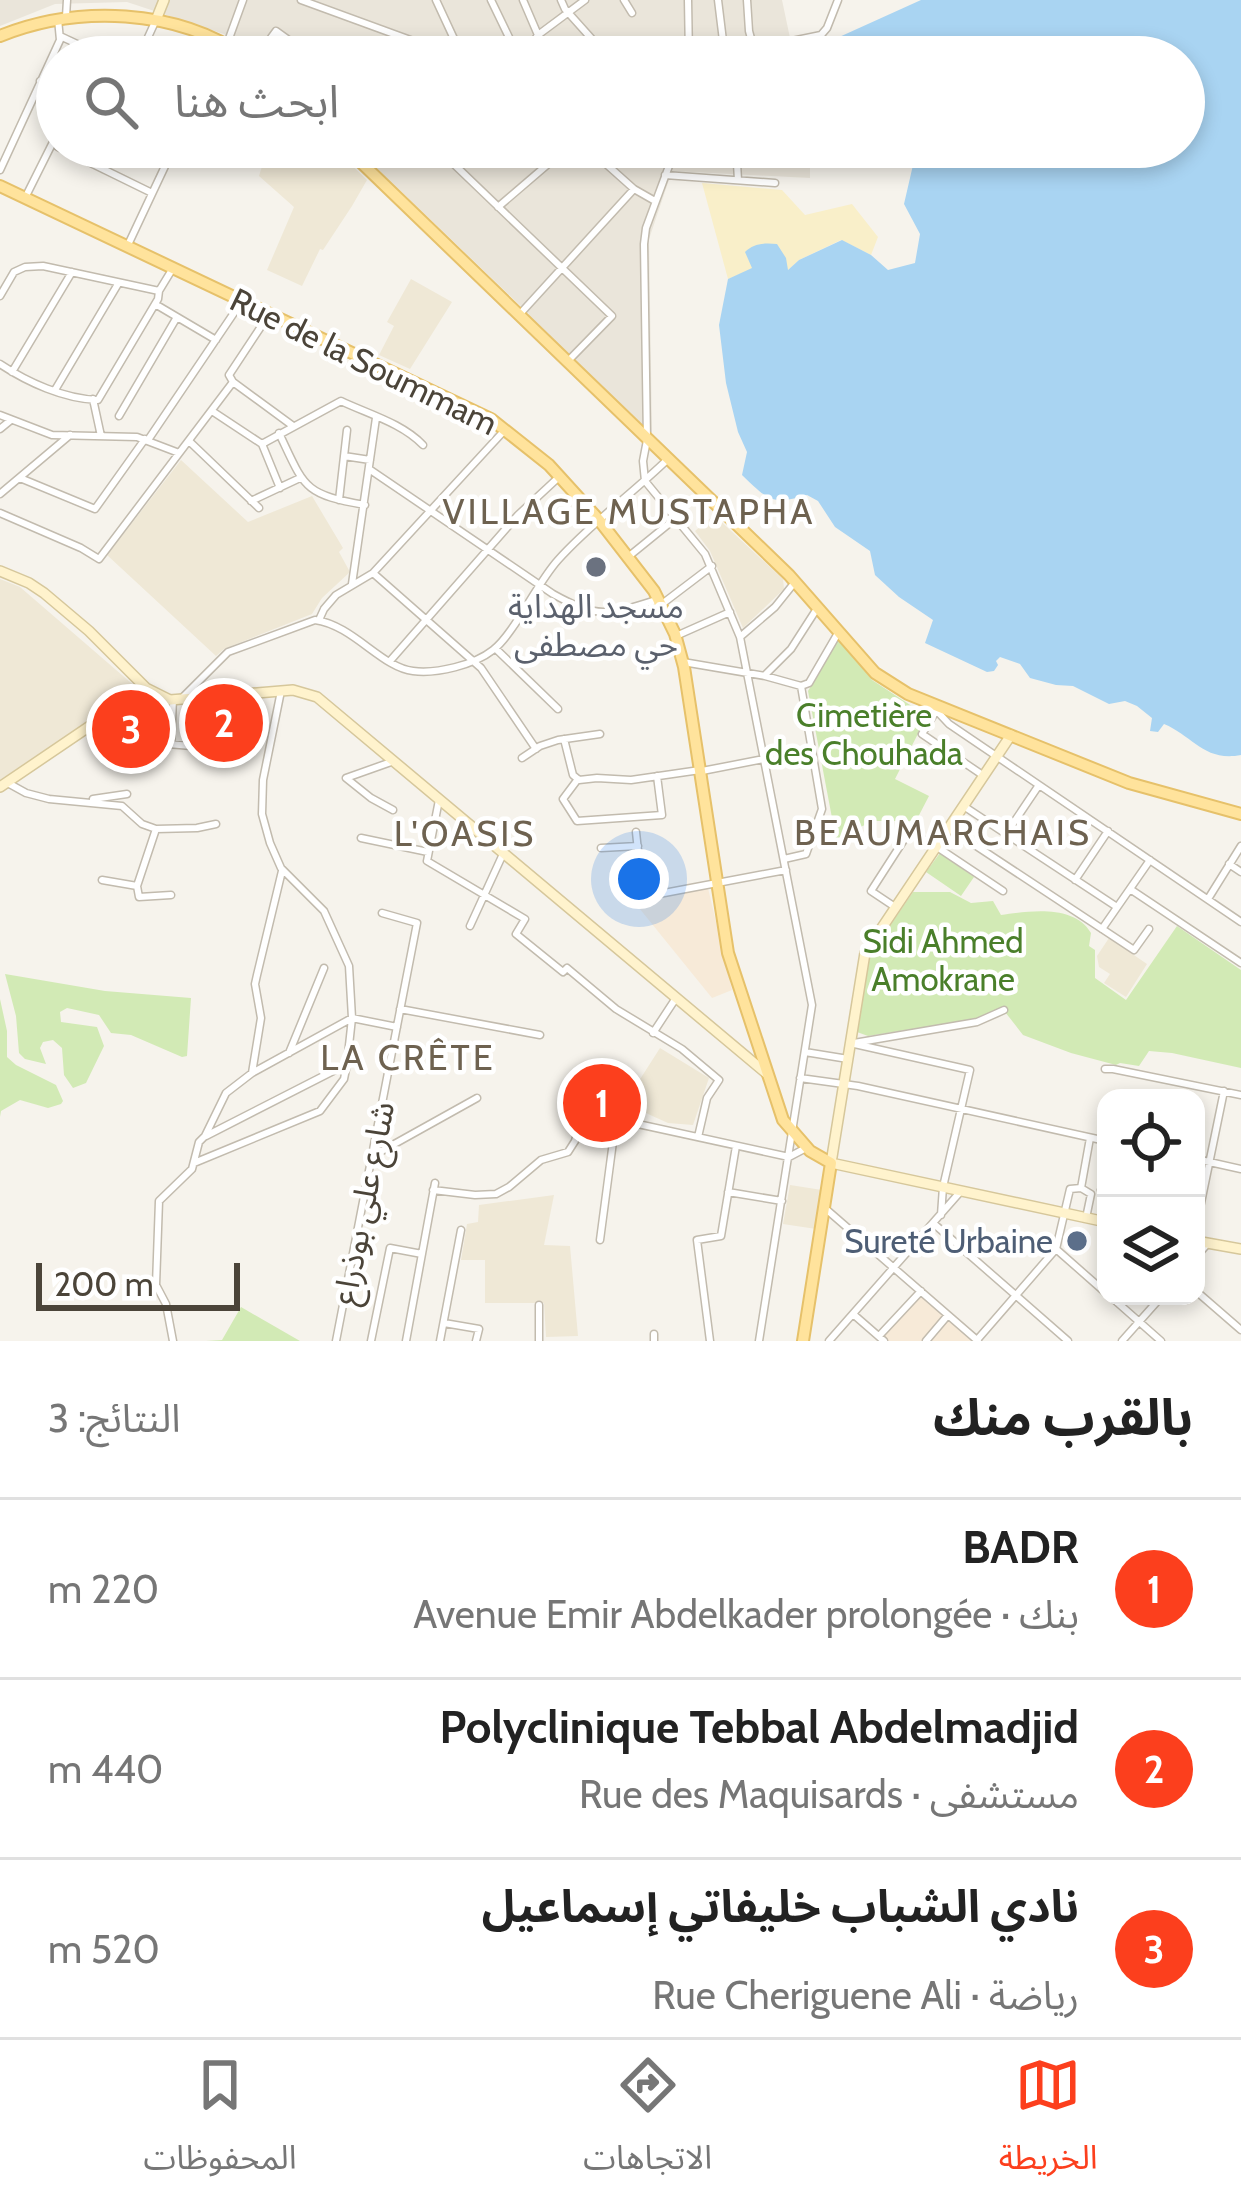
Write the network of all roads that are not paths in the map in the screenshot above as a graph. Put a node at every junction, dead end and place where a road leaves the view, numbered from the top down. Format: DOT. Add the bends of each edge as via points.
graph roads {
  1 [pos="67,0"];
  2 [pos="164,0"];
  3 [pos="244,0"];
  4 [pos="301,0"];
  5 [pos="436,0"];
  6 [pos="491,0"];
  7 [pos="523,0"];
  8 [pos="561,0"];
  9 [pos="585,0"];
  10 [pos="624,0"];
  11 [pos="688,0"];
  12 [pos="718,0"];
  13 [pos="747,0"];
  14 [pos="838,0"];
  15 [pos="568,13"];
  16 [pos="632,13"];
  17 [pos="62,17"];
  18 [pos="156,20"];
  19 [pos="208,35"];
  20 [pos="538,35"];
  21 [pos="0,36"];
  22 [pos="60,36"];
  23 [pos="149,36"];
  24 [pos="230,36"];
  25 [pos="399,36"];
  26 [pos="453,36"];
  27 [pos="507,36"];
  28 [pos="589,36"];
  29 [pos="689,36"];
  30 [pos="722,36"];
  31 [pos="752,36"];
  32 [pos="817,36"];
  33 [pos="36,89"];
  34 [pos="43,168"];
  35 [pos="101,168"];
  36 [pos="164,168"];
  37 [pos="371,168"];
  38 [pos="458,168"];
  39 [pos="544,168"];
  40 [pos="610,168"];
  41 [pos="668,168"];
  42 [pos="737,168"];
  43 [pos="0,170"];
  44 [pos="665,175"];
  45 [pos="738,180"];
  46 [pos="775,183"];
  47 [pos="0,186"];
  48 [pos="634,190"];
  49 [pos="152,193"];
  50 [pos="25,198"];
  51 [pos="655,201"];
  52 [pos="498,207"];
  53 [pos="127,247"];
  54 [pos="173,268"];
  55 [pos="562,268"];
  56 [pos="72,272"];
  57 [pos="4,276"];
  58 [pos="118,283"];
  59 [pos="159,291"];
  60 [pos="0,296"];
  61 [pos="242,301"];
  62 [pos="155,304"];
  63 [pos="269,314"];
  64 [pos="519,315"];
  65 [pos="177,317"];
  66 [pos="216,340"];
  67 [pos="567,362"];
  68 [pos="0,364"];
  69 [pos="12,372"];
  70 [pos="233,382"];
  71 [pos="55,390"];
  72 [pos="93,399"];
  73 [pos="212,411"];
  74 [pos="0,415"];
  75 [pos="119,416"];
  76 [pos="376,418"];
  77 [pos="10,419"];
  78 [pos="293,426"];
  79 [pos="0,429"];
  80 [pos="506,429"];
  81 [pos="347,430"];
  82 [pos="280,434"];
  83 [pos="70,435"];
  84 [pos="101,436"];
  85 [pos="147,440"];
  86 [pos="647,440"];
  87 [pos="189,441"];
  88 [pos="262,444"];
  89 [pos="423,445"];
  90 [pos="179,453"];
  91 [pos="344,456"];
  92 [pos="668,459"];
  93 [pos="370,465"];
  94 [pos="560,476"];
  95 [pos="20,478"];
  96 [pos="300,478"];
  97 [pos="645,482"];
  98 [pos="280,488"];
  99 [pos="0,494"];
  100 [pos="339,500"];
  101 [pos="251,501"];
  102 [pos="364,505"];
  103 [pos="259,508"];
  104 [pos="430,511"];
  105 [pos="0,513"];
  106 [pos="676,518"];
  107 [pos="598,520"];
  108 [pos="487,550"];
  109 [pos="628,557"];
  110 [pos="712,566"];
  111 [pos="0,571"];
  112 [pos="373,573"];
  113 [pos="795,582"];
  114 [pos="352,584"];
  115 [pos="539,584"];
  116 [pos="660,601"];
  117 [pos="818,607"];
  118 [pos="730,612"];
  119 [pos="427,619"];
  120 [pos="319,620"];
  121 [pos="839,631"];
  122 [pos="676,636"];
  123 [pos="740,637"];
  124 [pos="496,648"];
  125 [pos="390,661"];
  126 [pos="474,662"];
  127 [pos="683,662"];
  128 [pos="746,672"];
  129 [pos="764,676"];
  130 [pos="801,686"];
  131 [pos="146,688"];
  132 [pos="281,691"];
  133 [pos="177,699"];
  134 [pos="934,708"];
  135 [pos="558,709"];
  136 [pos="600,734"];
  137 [pos="1011,736"];
  138 [pos="564,739"];
  139 [pos="171,744"];
  140 [pos="227,749"];
  141 [pos="536,749"];
  142 [pos="997,756"];
  143 [pos="522,758"];
  144 [pos="764,759"];
  145 [pos="394,761"];
  146 [pos="124,765"];
  147 [pos="700,771"];
  148 [pos="657,776"];
  149 [pos="984,776"];
  150 [pos="578,779"];
  151 [pos="3,784"];
  152 [pos="1039,785"];
  153 [pos="128,794"];
  154 [pos="84,800"];
  155 [pos="439,800"];
  156 [pos="963,806"];
  157 [pos="393,810"];
  158 [pos="1241,814"];
  159 [pos="217,824"];
  160 [pos="156,829"];
  161 [pos="949,829"];
  162 [pos="1108,831"];
  163 [pos="636,832"];
  164 [pos="1006,834"];
  165 [pos="361,838"];
  166 [pos="638,846"];
  167 [pos="1241,846"];
  168 [pos="937,847"];
  169 [pos="601,848"];
  170 [pos="429,853"];
  171 [pos="503,854"];
  172 [pos="783,859"];
  173 [pos="1150,860"];
  174 [pos="1229,864"];
  175 [pos="282,870"];
  176 [pos="786,871"];
  177 [pos="1241,872"];
  178 [pos="102,880"];
  179 [pos="1075,880"];
  180 [pos="716,884"];
  181 [pos="137,886"];
  182 [pos="1130,889"];
  183 [pos="1003,891"];
  184 [pos="171,896"];
  185 [pos="483,896"];
  186 [pos="1208,899"];
  187 [pos="1117,907"];
  188 [pos="896,908"];
  189 [pos="382,913"];
  190 [pos="1241,922"];
  191 [pos="470,926"];
  192 [pos="1102,929"];
  193 [pos="1149,929"];
  194 [pos="1241,963"];
  195 [pos="324,968"];
  196 [pos="676,998"];
  197 [pos="400,1009"];
  198 [pos="1004,1010"];
  199 [pos="352,1018"];
  200 [pos="397,1027"];
  201 [pos="653,1033"];
  202 [pos="540,1035"];
  203 [pos="850,1043"];
  204 [pos="805,1052"];
  205 [pos="289,1053"];
  206 [pos="848,1059"];
  207 [pos="347,1064"];
  208 [pos="1105,1069"];
  209 [pos="252,1073"];
  210 [pos="766,1073"];
  211 [pos="800,1078"];
  212 [pos="844,1084"];
  213 [pos="1224,1091"];
  214 [pos="1241,1095"];
  215 [pos="797,1097"];
  216 [pos="477,1098"];
  217 [pos="776,1104"];
  218 [pos="960,1109"];
  219 [pos="616,1119"];
  220 [pos="792,1132"];
  221 [pos="205,1136"];
  222 [pos="698,1137"];
  223 [pos="1090,1138"];
  224 [pos="1097,1139"];
  225 [pos="736,1146"];
  226 [pos="806,1148"];
  227 [pos="371,1157"];
  228 [pos="789,1157"];
  229 [pos="1205,1161"];
  230 [pos="1209,1162"];
  231 [pos="194,1163"];
  232 [pos="831,1163"];
  233 [pos="1241,1168"];
  234 [pos="943,1187"];
  235 [pos="1081,1188"];
  236 [pos="961,1191"];
  237 [pos="728,1192"];
  238 [pos="1200,1197"];
  239 [pos="782,1202"];
  240 [pos="824,1208"];
  241 [pos="1064,1213"];
  242 [pos="940,1214"];
  243 [pos="1086,1218"];
  244 [pos="1097,1220"];
  245 [pos="933,1223"];
  246 [pos="461,1230"];
  247 [pos="600,1240"];
  248 [pos="1205,1243"];
  249 [pos="1056,1249"];
  250 [pos="1241,1249"];
  251 [pos="422,1254"];
  252 [pos="894,1268"];
  253 [pos="1097,1284"];
  254 [pos="920,1291"];
  255 [pos="1016,1295"];
  256 [pos="1205,1299"];
  257 [pos="539,1305"];
  258 [pos="1120,1305"];
  259 [pos="1154,1305"];
  260 [pos="853,1314"];
  261 [pos="948,1316"];
  262 [pos="1139,1322"];
  263 [pos="444,1323"];
  264 [pos="1241,1330"];
  265 [pos="882,1339"];
  266 [pos="173,1341"];
  267 [pos="336,1341"];
  268 [pos="371,1341"];
  269 [pos="406,1341"];
  270 [pos="440,1341"];
  271 [pos="476,1341"];
  272 [pos="539,1341"];
  273 [pos="710,1341"];
  274 [pos="759,1341"];
  275 [pos="802,1341"];
  276 [pos="829,1341"];
  277 [pos="926,1341"];
  278 [pos="977,1341"];
  279 [pos="1068,1341"];
  280 [pos="1122,1341"];
  281 [pos="1161,1341"];
  1 -- 17 [label="street"];
  2 -- 18 [label="main road"];
  3 -- 24 [label="street"];
  4 -- 25 [label="street"];
  5 -- 26 [label="street"];
  6 -- 27 [label="street"];
  7 -- 20 [label="street"];
  8 -- 15 [label="street"];
  9 -- 15 [label="street"];
  10 -- 16 [label="street"];
  11 -- 29 [label="street"];
  12 -- 30 [label="street"];
  13 -- 31 [label="street"];
  14 -- 32 [label="street"];
  15 -- 20 [label="street"];
  15 -- 28 [label="street"];
  17 -- 18 [label="main road"];
  17 -- 21 [label="main road"];
  17 -- 22 [label="street"];
  18 -- 19 [label="main road"];
  18 -- 23 [label="street"];
  33 -- 43 [label="street"];
  34 -- 50 [label="street"];
  35 -- 49 [label="street"];
  36 -- 49 [label="street"];
  37 -- 64 [label="main road"];
  38 -- 52 [label="street"];
  39 -- 52 [label="street"];
  40 -- 48 [label="street"];
  41 -- 44 [label="street"];
  42 -- 45 [label="street"];
  44 -- 45 [label="street"];
  44 -- 51 [label="street"];
  45 -- 46 [label="street"];
  47 -- 50 [label="main road, Rue de la Soummam"];
  48 -- 51 [label="street"];
  48 -- 55 [label="street"];
  49 -- 53 [label="street"];
  50 -- 53 [label="main road, Rue de la Soummam"];
  51 -- 86 [label="street" via="644,244"];
  52 -- 55 [label="street"];
  53 -- 54 [label="main road, Rue de la Soummam"];
  54 -- 59 [label="street"];
  54 -- 61 [label="main road, Rue de la Soummam"];
  55 -- 64 [label="street"];
  55 -- 67 [label="street" via="612,316"];
  56 -- 57 [label="street" via="36,266"];
  56 -- 58 [label="street"];
  56 -- 69 [label="street"];
  57 -- 60 [label="street"];
  58 -- 59 [label="street"];
  58 -- 71 [label="street"];
  59 -- 62 [label="street"];
  61 -- 63 [label="main road, Rue de la Soummam"];
  61 -- 66 [label="street"];
  62 -- 65 [label="street"];
  62 -- 72 [label="street"];
  63 -- 70 [label="street" via="229,374"];
  63 -- 80 [label="main road, Rue de la Soummam"];
  64 -- 67 [label="main road"];
  65 -- 66 [label="street"];
  65 -- 75 [label="street"];
  66 -- 85 [label="street"];
  67 -- 86 [label="main road"];
  68 -- 69 [label="street"];
  69 -- 71 [label="street"];
  70 -- 73 [label="street"];
  70 -- 78 [label="street"];
  71 -- 72 [label="street"];
  72 -- 84 [label="street"];
  73 -- 87 [label="street"];
  73 -- 88 [label="street"];
  74 -- 77 [label="street"];
  76 -- 78 [label="street" via="341,401"];
  76 -- 89 [label="street"];
  76 -- 93 [label="street"];
  77 -- 79 [label="street"];
  77 -- 83 [label="street"];
  78 -- 82 [label="street"];
  80 -- 94 [label="main road, Rue de la Soummam"];
  80 -- 104 [label="street"];
  81 -- 91 [label="street"];
  82 -- 88 [label="street"];
  82 -- 96 [label="street"];
  83 -- 84 [label="street"];
  83 -- 95 [label="street"];
  84 -- 85 [label="street"];
  85 -- 90 [label="street"];
  85 -- 95 [label="street" via="94,509"];
  86 -- 92 [label="main road"];
  86 -- 97 [label="street"];
  87 -- 90 [label="street"];
  87 -- 101 [label="street"];
  88 -- 98 [label="street"];
  90 -- 105 [label="street" via="99,559"];
  91 -- 93 [label="street"];
  91 -- 100 [label="street"];
  92 -- 97 [label="street"];
  92 -- 113 [label="main road"];
  93 -- 102 [label="street"];
  93 -- 104 [label="street"];
  94 -- 107 [label="main road, Rue de la Soummam"];
  94 -- 108 [label="street"];
  95 -- 99 [label="street"];
  96 -- 98 [label="street"];
  96 -- 100 [label="street"];
  97 -- 106 [label="street"];
  97 -- 107 [label="street"];
  98 -- 101 [label="street"];
  100 -- 102 [label="street"];
  101 -- 103 [label="street"];
  102 -- 114 [label="street"];
  104 -- 108 [label="street"];
  104 -- 112 [label="street"];
  106 -- 109 [label="street"];
  106 -- 110 [label="street"];
  107 -- 109 [label="main road, Rue de la Soummam"];
  107 -- 115 [label="street"];
  108 -- 115 [label="street"];
  108 -- 119 [label="street"];
  109 -- 116 [label="main road, Rue de la Soummam"];
  110 -- 116 [label="street"];
  110 -- 118 [label="street"];
  111 -- 131 [label="main road" via="50,598"];
  112 -- 114 [label="street"];
  112 -- 119 [label="street"];
  113 -- 117 [label="main road"];
  113 -- 123 [label="street"];
  114 -- 120 [label="street"];
  115 -- 116 [label="street" via="598,613"];
  115 -- 124 [label="street"];
  116 -- 122 [label="main road, Rue de la Soummam"];
  117 -- 121 [label="main road"];
  117 -- 129 [label="street"];
  118 -- 122 [label="street"];
  118 -- 123 [label="street"];
  119 -- 125 [label="street"];
  119 -- 126 [label="street"];
  120 -- 125 [label="street"];
  120 -- 133 [label="street" via="228,652"];
  121 -- 130 [label="street"];
  121 -- 134 [label="main road" via="875,673"];
  122 -- 127 [label="main road, Rue de la Soummam"];
  123 -- 128 [label="street"];
  124 -- 126 [label="street"];
  124 -- 135 [label="street"];
  125 -- 126 [label="street" via="415,672"];
  126 -- 141 [label="street"];
  127 -- 128 [label="street"];
  127 -- 147 [label="main road, Rue de la Soummam"];
  128 -- 129 [label="street"];
  128 -- 144 [label="street"];
  129 -- 130 [label="street"];
  130 -- 172 [label="street" via="822,808 806,854"];
  131 -- 133 [label="main road"];
  131 -- 151 [label="main road"];
  132 -- 133 [label="main road"];
  132 -- 145 [label="main road" via="317,697"];
  132 -- 175 [label="street" via="261,803"];
  133 -- 139 [label="street"];
  134 -- 137 [label="main road"];
  134 -- 142 [label="street"];
  134 -- 149 [label="street" via="922,734"];
  136 -- 138 [label="street"];
  137 -- 142 [label="main road"];
  137 -- 158 [label="main road" via="1159,794"];
  138 -- 141 [label="street"];
  138 -- 150 [label="street"];
  139 -- 140 [label="street"];
  139 -- 146 [label="street" via="156,743"];
  141 -- 143 [label="street"];
  142 -- 149 [label="main road"];
  142 -- 152 [label="street"];
  144 -- 147 [label="street"];
  144 -- 172 [label="street"];
  145 -- 155 [label="main road"];
  145 -- 157 [label="street" via="346,778"];
  147 -- 148 [label="street"];
  147 -- 180 [label="main road, Rue de la Soummam"];
  148 -- 150 [label="street"];
  148 -- 150 [label="street" via="662,815 577,821 563,799"];
  149 -- 156 [label="main road"];
  151 -- 154 [label="street"];
  152 -- 162 [label="street"];
  152 -- 164 [label="street"];
  153 -- 154 [label="street"];
  154 -- 160 [label="street" via="122,806"];
  155 -- 170 [label="street"];
  155 -- 171 [label="main road"];
  156 -- 161 [label="main road"];
  156 -- 164 [label="street"];
  159 -- 160 [label="street"];
  160 -- 181 [label="street"];
  161 -- 168 [label="main road"];
  161 -- 192 [label="street"];
  162 -- 173 [label="street"];
  162 -- 179 [label="street"];
  163 -- 166 [label="street"];
  164 -- 179 [label="street"];
  165 -- 170 [label="street"];
  166 -- 169 [label="street"];
  166 -- 180 [label="street" via="643,897"];
  167 -- 174 [label="street"];
  168 -- 183 [label="street"];
  168 -- 188 [label="main road"];
  168 -- 188 [label="street" via="908,832 871,891"];
  170 -- 185 [label="street" via="428,861"];
  171 -- 185 [label="street"];
  171 -- 196 [label="main road"];
  172 -- 176 [label="street"];
  173 -- 182 [label="street"];
  173 -- 186 [label="street"];
  174 -- 177 [label="street"];
  174 -- 186 [label="street"];
  175 -- 199 [label="street" via="327,917 349,966"];
  175 -- 209 [label="street" via="256,974 261,1018"];
  176 -- 180 [label="street"];
  176 -- 204 [label="street" via="812,1004"];
  178 -- 181 [label="street"];
  179 -- 187 [label="street"];
  180 -- 210 [label="main road, Rue de la Soummam" via="728,953"];
  181 -- 184 [label="street" via="140,897"];
  182 -- 187 [label="street"];
  182 -- 194 [label="street"];
  185 -- 191 [label="street"];
  185 -- 201 [label="street" via="526,920 516,934 532,949"];
  186 -- 190 [label="street"];
  187 -- 192 [label="street"];
  188 -- 203 [label="main road" via="865,953"];
  189 -- 197 [label="street, شارع علي بوذراع" via="417,923"];
  192 -- 193 [label="street" via="1134,950"];
  195 -- 205 [label="street"];
  196 -- 201 [label="street"];
  196 -- 210 [label="main road"];
  197 -- 200 [label="street, شارع علي بوذراع"];
  197 -- 202 [label="street"];
  198 -- 203 [label="street" via="977,1022"];
  199 -- 200 [label="street"];
  199 -- 205 [label="street"];
  199 -- 207 [label="street"];
  200 -- 227 [label="street, شارع علي بوذراع"];
  201 -- 222 [label="street" via="719,1080"];
  203 -- 206 [label="main road"];
  203 -- 218 [label="street" via="970,1070"];
  204 -- 206 [label="street"];
  204 -- 211 [label="street"];
  205 -- 209 [label="street"];
  206 -- 212 [label="main road"];
  207 -- 221 [label="street"];
  207 -- 231 [label="street" via="320,1111"];
  208 -- 213 [label="street"];
  209 -- 221 [label="street" via="226,1093"];
  210 -- 217 [label="main road, Rue de la Soummam"];
  211 -- 212 [label="street"];
  211 -- 215 [label="street"];
  212 -- 218 [label="street"];
  212 -- 232 [label="main road"];
  213 -- 214 [label="street"];
  213 -- 230 [label="street"];
  215 -- 217 [label="street"];
  215 -- 220 [label="street"];
  216 -- 227 [label="street"];
  217 -- 220 [label="main road, Rue de la Soummam"];
  218 -- 223 [label="street"];
  218 -- 234 [label="street"];
  219 -- 222 [label="street"];
  219 -- 247 [label="street"];
  219 -- 251 [label="street" via="583,1112 568,1152 541,1160 504,1191 475,1196 434,1186"];
  220 -- 226 [label="main road, Rue de la Soummam"];
  220 -- 228 [label="street"];
  221 -- 231 [label="street"];
  222 -- 225 [label="street"];
  223 -- 224 [label="street"];
  223 -- 235 [label="street"];
  225 -- 228 [label="street"];
  225 -- 237 [label="street"];
  226 -- 228 [label="street"];
  226 -- 232 [label="main road, Rue de la Soummam"];
  227 -- 267 [label="street, شارع علي بوذراع"];
  228 -- 239 [label="street"];
  229 -- 230 [label="street"];
  230 -- 233 [label="street"];
  230 -- 238 [label="street"];
  231 -- 266 [label="street" via="156,1213 156,1285"];
  232 -- 234 [label="main road"];
  232 -- 240 [label="main road"];
  234 -- 236 [label="main road"];
  234 -- 242 [label="street"];
  235 -- 241 [label="street" via="1070,1189"];
  235 -- 243 [label="street" via="1091,1194"];
  236 -- 241 [label="main road"];
  236 -- 242 [label="street"];
  237 -- 239 [label="street"];
  237 -- 273 [label="street" via="722,1236 697,1240"];
  239 -- 274 [label="street"];
  240 -- 252 [label="street"];
  240 -- 275 [label="main road"];
  241 -- 243 [label="main road"];
  241 -- 249 [label="street"];
  242 -- 245 [label="street"];
  243 -- 244 [label="main road"];
  245 -- 252 [label="street"];
  245 -- 255 [label="street"];
  246 -- 263 [label="street"];
  248 -- 250 [label="main road"];
  249 -- 253 [label="street"];
  249 -- 255 [label="street"];
  251 -- 268 [label="street" via="390,1248"];
  251 -- 269 [label="street"];
  252 -- 254 [label="street"];
  252 -- 260 [label="street"];
  254 -- 261 [label="street"];
  254 -- 265 [label="street"];
  255 -- 278 [label="street"];
  255 -- 279 [label="street"];
  256 -- 264 [label="street"];
  257 -- 272 [label="street"];
  258 -- 262 [label="street"];
  259 -- 262 [label="street"];
  260 -- 265 [label="street"];
  260 -- 276 [label="street"];
  261 -- 277 [label="street"];
  261 -- 278 [label="street"];
  262 -- 280 [label="street"];
  262 -- 281 [label="street"];
  263 -- 270 [label="street"];
  263 -- 271 [label="street" via="479,1329"];
}
